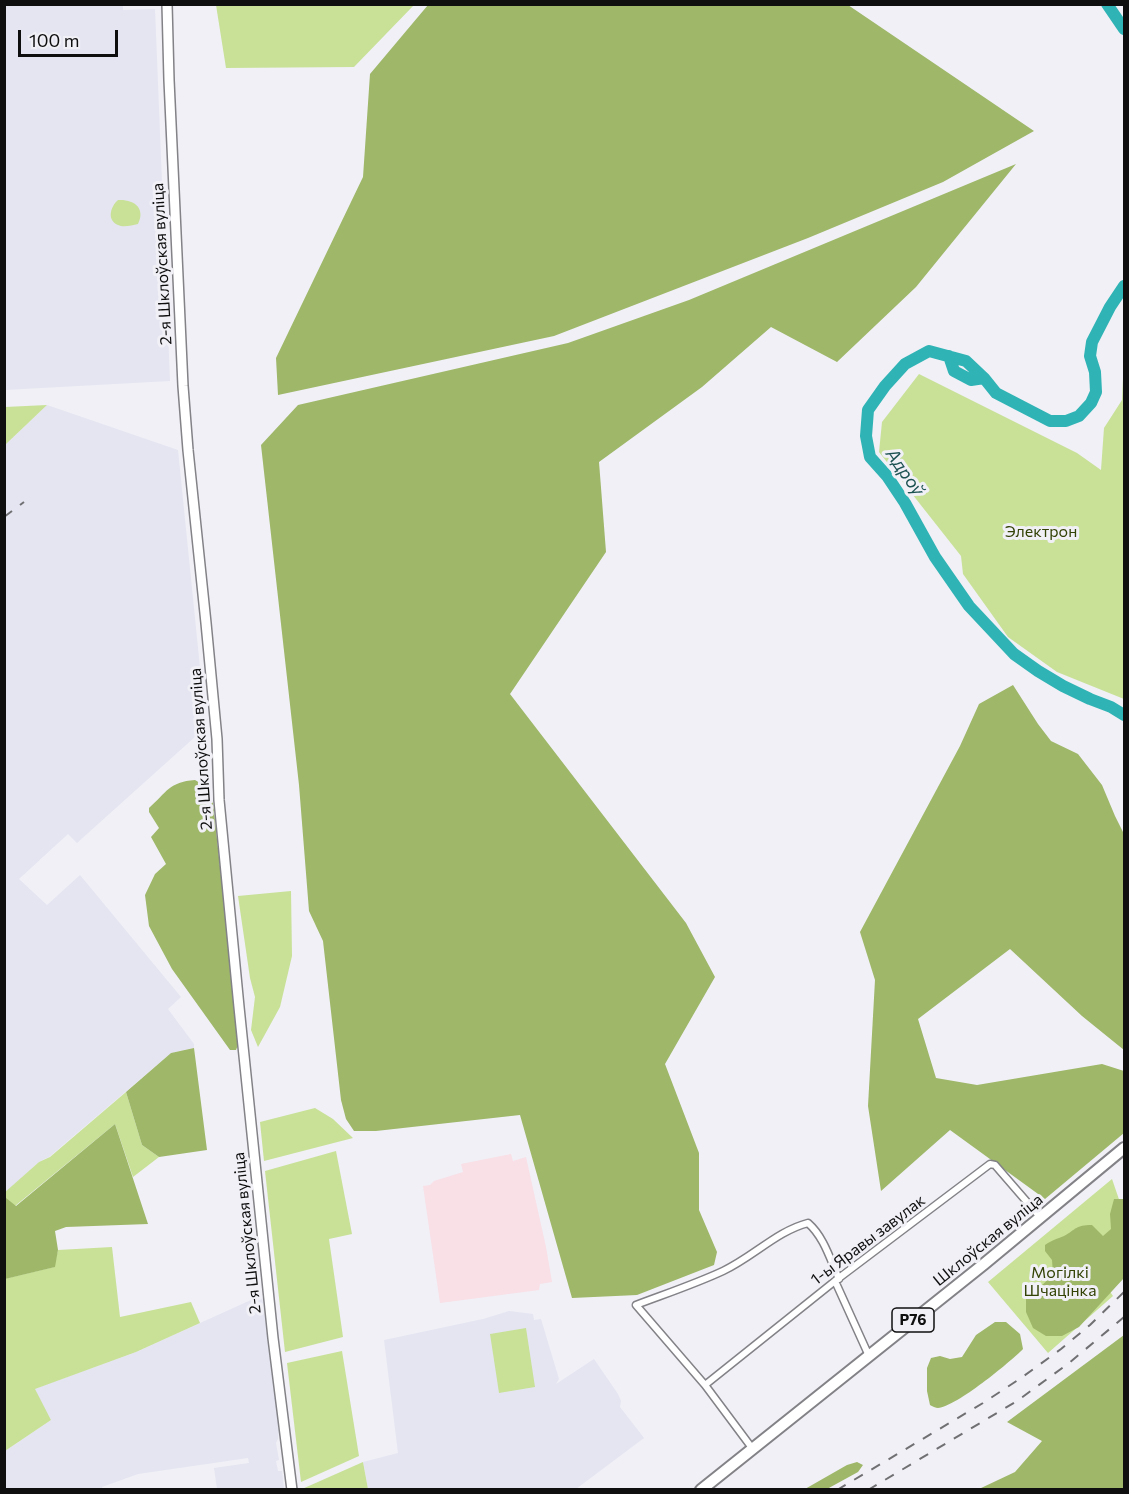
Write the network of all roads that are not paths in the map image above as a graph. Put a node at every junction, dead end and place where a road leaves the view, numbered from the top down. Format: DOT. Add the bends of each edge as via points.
graph roads {
  1 [pos="167,4"];
  2 [pos="1125,1148"];
  3 [pos="1040,1216"];
  4 [pos="837,1280"];
  5 [pos="869,1356"];
  6 [pos="705,1385"];
  7 [pos="753,1448"];
  8 [pos="292,1490"];
  9 [pos="700,1490"];
  1 -- 8 [label="street, 2-я Шклоўская вуліца" via="188,450 242,1036"];
  2 -- 3 [label="main road, Шклоўская вуліца / Р76"];
  3 -- 4 [label="street, 1-ы Яравы завулак" via="990,1164"];
  3 -- 5 [label="main road, Шклоўская вуліца / Р76"];
  4 -- 5 [label="street"];
  4 -- 6 [label="street, 1-ы Яравы завулак"];
  4 -- 6 [label="street" via="823,1241 808,1222 724,1271 636,1305"];
  5 -- 7 [label="main road, Шклоўская вуліца / Р76"];
  6 -- 7 [label="street"];
  7 -- 9 [label="main road, Шклоўская вуліца / Р76"];
}
